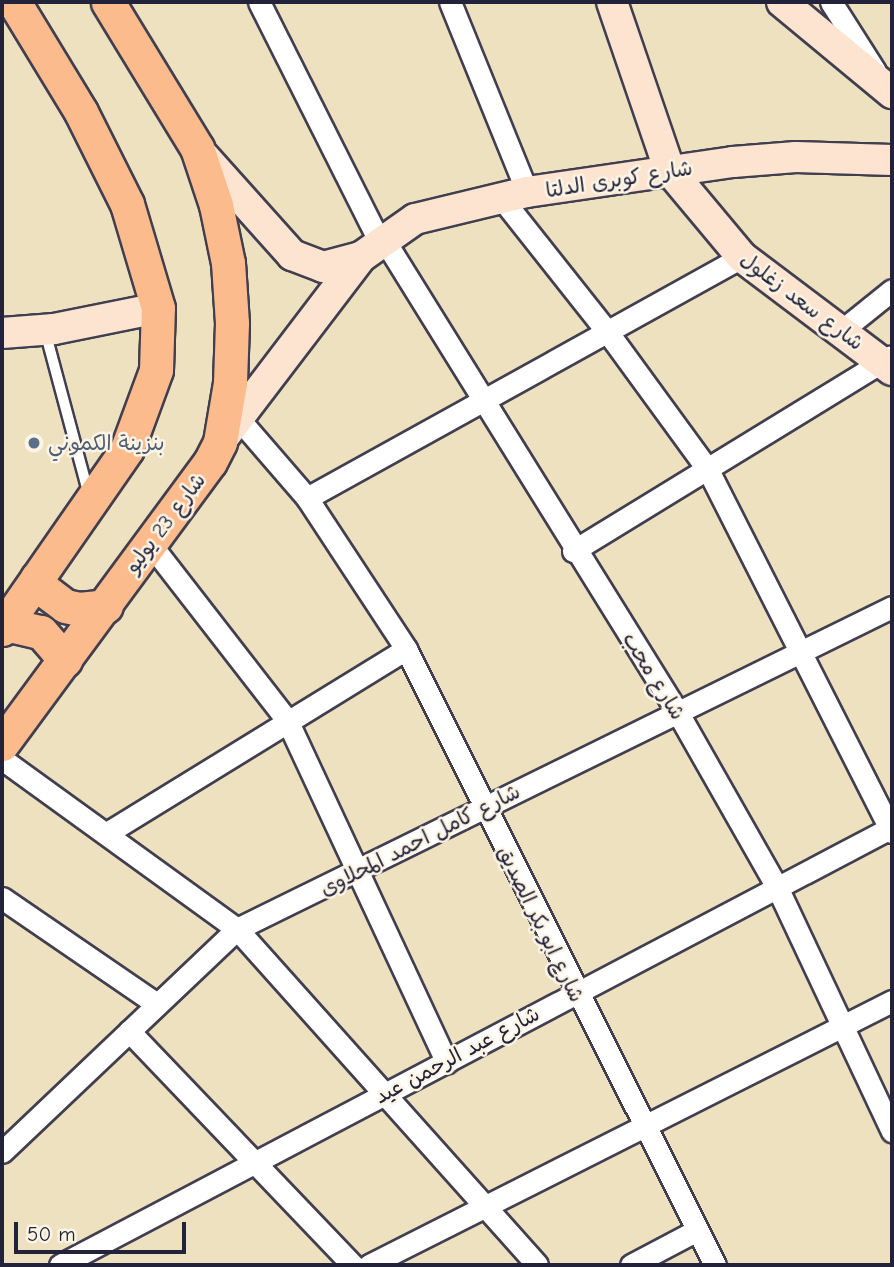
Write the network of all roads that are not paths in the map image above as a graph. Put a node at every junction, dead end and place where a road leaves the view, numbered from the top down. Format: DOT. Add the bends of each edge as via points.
graph roads {
  1 [pos="14,2"];
  2 [pos="108,2"];
  3 [pos="259,2"];
  4 [pos="450,2"];
  5 [pos="612,2"];
  6 [pos="782,2"];
  7 [pos="831,2"];
  8 [pos="888,90"];
  9 [pos="197,148"];
  10 [pos="892,160"];
  11 [pos="670,171"];
  12 [pos="515,195"];
  13 [pos="375,245"];
  14 [pos="742,257"];
  15 [pos="892,290"];
  16 [pos="158,308"];
  17 [pos="45,330"];
  18 [pos="606,330"];
  19 [pos="841,331"];
  20 [pos="2,333"];
  21 [pos="889,362"];
  22 [pos="481,398"];
  23 [pos="229,430"];
  24 [pos="708,470"];
  25 [pos="307,498"];
  26 [pos="90,501"];
  27 [pos="148,541"];
  28 [pos="573,551"];
  29 [pos="37,578"];
  30 [pos="106,606"];
  31 [pos="892,607"];
  32 [pos="4,626"];
  33 [pos="406,649"];
  34 [pos="802,654"];
  35 [pos="65,660"];
  36 [pos="678,713"];
  37 [pos="287,720"];
  38 [pos="2,744"];
  39 [pos="2,759"];
  40 [pos="484,808"];
  41 [pos="892,829"];
  42 [pos="107,833"];
  43 [pos="359,873"];
  44 [pos="777,887"];
  45 [pos="2,898"];
  46 [pos="237,929"];
  47 [pos="575,991"];
  48 [pos="892,1001"];
  49 [pos="157,1004"];
  50 [pos="844,1024"];
  51 [pos="129,1031"];
  52 [pos="447,1063"];
  53 [pos="386,1094"];
  54 [pos="643,1124"];
  55 [pos="892,1131"];
  56 [pos="2,1152"];
  57 [pos="254,1163"];
  58 [pos="484,1207"];
  59 [pos="697,1230"];
  60 [pos="60,1265"];
  61 [pos="353,1265"];
  62 [pos="369,1265"];
  63 [pos="537,1265"];
  64 [pos="631,1265"];
  65 [pos="715,1265"];
  1 -- 16 [label="main road" via="81,112 127,204"];
  2 -- 9 [label="main road, شارع 23 يوليو"];
  3 -- 13 [label="street, شارع محب"];
  4 -- 12 [label="street"];
  5 -- 11 [label="street, شارع سعد زغلول"];
  6 -- 8 [label="street"];
  7 -- 8 [label="street"];
  9 -- 13 [label="street, شارع كوبرى الدلتا" via="292,255 323,267"];
  9 -- 23 [label="main road, شارع 23 يوليو" via="216,205 228,263"];
  10 -- 11 [label="street, شارع كوبرى الدلتا" via="796,157"];
  11 -- 12 [label="street, شارع كوبرى الدلتا"];
  11 -- 14 [label="street, شارع سعد زغلول"];
  12 -- 13 [label="street, شارع كوبرى الدلتا" via="415,219"];
  12 -- 18 [label="street"];
  13 -- 22 [label="street, شارع محب"];
  13 -- 23 [label="street, شارع كوبرى الدلتا"];
  14 -- 18 [label="street"];
  14 -- 19 [label="street, شارع سعد زغلول"];
  15 -- 19 [label="street"];
  16 -- 17 [label="street"];
  16 -- 26 [label="main road" via="156,370 144,413 127,449"];
  17 -- 20 [label="street"];
  17 -- 26 [label="lane"];
  18 -- 22 [label="street"];
  18 -- 24 [label="street"];
  19 -- 21 [label="street, شارع سعد زغلول"];
  21 -- 24 [label="street"];
  22 -- 25 [label="street"];
  22 -- 28 [label="street, شارع محب"];
  23 -- 25 [label="street, شارع ابو بكر الصديق"];
  23 -- 27 [label="main road, شارع 23 يوليو" via="193,489"];
  24 -- 28 [label="street"];
  24 -- 34 [label="street"];
  25 -- 33 [label="street, شارع ابو بكر الصديق"];
  26 -- 29 [label="main road"];
  27 -- 30 [label="main road, شارع 23 يوليو"];
  27 -- 37 [label="street"];
  28 -- 36 [label="street, شارع محب"];
  29 -- 30 [label="main road" via="44,590 65,606 79,610"];
  29 -- 32 [label="main road"];
  30 -- 35 [label="main road, شارع 23 يوليو"];
  31 -- 34 [label="street, شارع كامل احمد المحلاوى"];
  32 -- 35 [label="main road" via="41,632"];
  33 -- 37 [label="street"];
  33 -- 40 [label="street, شارع ابو بكر الصديق"];
  34 -- 36 [label="street, شارع كامل احمد المحلاوى"];
  34 -- 41 [label="street"];
  35 -- 38 [label="main road, شارع 23 يوليو"];
  36 -- 40 [label="street, شارع كامل احمد المحلاوى"];
  36 -- 44 [label="street, شارع محب"];
  37 -- 42 [label="street"];
  37 -- 43 [label="street"];
  39 -- 42 [label="street"];
  40 -- 43 [label="street, شارع كامل احمد المحلاوى"];
  40 -- 47 [label="street, شارع ابو بكر الصديق"];
  41 -- 44 [label="street, شارع عبد الرحمن عيد"];
  42 -- 46 [label="street"];
  43 -- 46 [label="street, شارع كامل احمد المحلاوى"];
  43 -- 52 [label="street"];
  44 -- 47 [label="street, شارع عبد الرحمن عيد"];
  44 -- 50 [label="street, شارع محب"];
  45 -- 49 [label="street"];
  46 -- 49 [label="street, شارع كامل احمد المحلاوى"];
  46 -- 53 [label="street"];
  47 -- 52 [label="street, شارع عبد الرحمن عيد"];
  47 -- 54 [label="street, شارع ابو بكر الصديق"];
  48 -- 50 [label="street"];
  49 -- 51 [label="street, شارع كامل احمد المحلاوى"];
  50 -- 54 [label="street"];
  50 -- 55 [label="street, شارع محب"];
  51 -- 56 [label="street, شارع كامل احمد المحلاوى"];
  51 -- 57 [label="street"];
  52 -- 53 [label="street, شارع عبد الرحمن عيد"];
  53 -- 57 [label="street, شارع عبد الرحمن عيد"];
  53 -- 58 [label="street"];
  54 -- 58 [label="street"];
  54 -- 59 [label="street, شارع ابو بكر الصديق"];
  57 -- 60 [label="street, شارع عبد الرحمن عيد"];
  57 -- 61 [label="street"];
  58 -- 62 [label="street"];
  58 -- 63 [label="street"];
  59 -- 64 [label="street"];
  59 -- 65 [label="street, شارع ابو بكر الصديق"];
}
